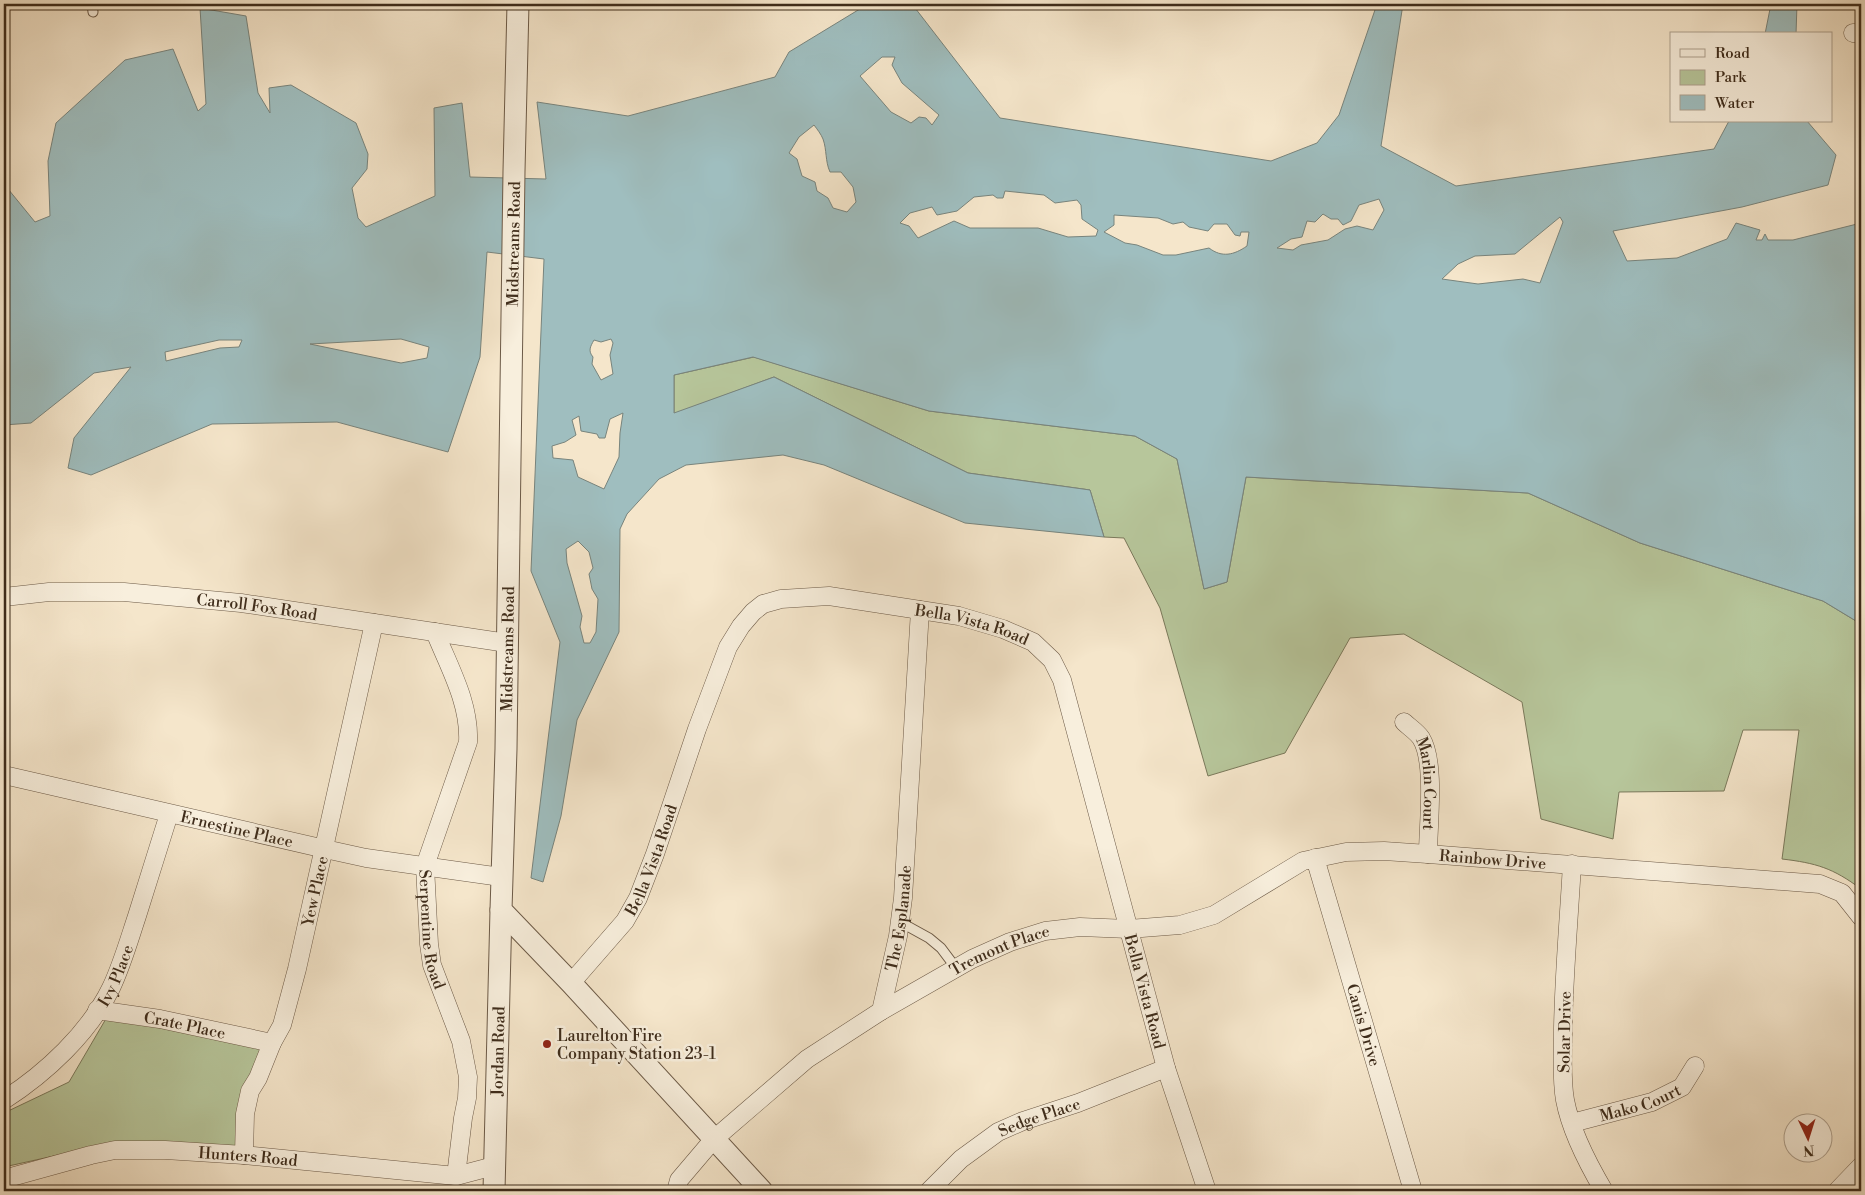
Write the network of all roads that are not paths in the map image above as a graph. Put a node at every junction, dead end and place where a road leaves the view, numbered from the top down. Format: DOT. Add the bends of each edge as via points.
graph roads {
  1 [pos="518,4"];
  2 [pos="4,597"];
  3 [pos="920,610"];
  4 [pos="374,623"];
  5 [pos="435,632"];
  6 [pos="507,643"];
  7 [pos="1404,722"];
  8 [pos="4,775"];
  9 [pos="169,814"];
  10 [pos="325,849"];
  11 [pos="1428,854"];
  12 [pos="1316,858"];
  13 [pos="1572,864"];
  14 [pos="425,866"];
  15 [pos="502,877"];
  16 [pos="501,910"];
  17 [pos="1861,916"];
  18 [pos="900,922"];
  19 [pos="1128,929"];
  20 [pos="956,968"];
  21 [pos="570,983"];
  22 [pos="97,1010"];
  23 [pos="881,1012"];
  24 [pos="272,1042"];
  25 [pos="1695,1066"];
  26 [pos="1166,1068"];
  27 [pos="4,1100"];
  28 [pos="1572,1123"];
  29 [pos="713,1140"];
  30 [pos="244,1155"];
  31 [pos="494,1166"];
  32 [pos="1861,1166"];
  33 [pos="456,1176"];
  34 [pos="4,1179"];
  35 [pos="494,1191"];
  36 [pos="676,1191"];
  37 [pos="762,1191"];
  38 [pos="929,1191"];
  39 [pos="1207,1191"];
  40 [pos="1413,1191"];
  41 [pos="1604,1191"];
  42 [pos="1837,1191"];
  1 -- 6 [label="street, Midstreams Road"];
  2 -- 4 [label="street, Carroll Fox Road" via="48,592 124,592 241,603"];
  3 -- 18 [label="street, The Esplanade"];
  3 -- 19 [label="street, Bella Vista Road" via="959,616 1003,629 1033,642 1052,660 1062,680"];
  3 -- 21 [label="street, Bella Vista Road" via="829,596 781,599 763,604 753,612 728,647 638,898 625,921"];
  4 -- 5 [label="street, Carroll Fox Road"];
  4 -- 10 [label="street, Yew Place"];
  5 -- 6 [label="street, Carroll Fox Road"];
  5 -- 14 [label="street, Serpentine Road" via="465,706 469,725 468,742"];
  6 -- 15 [label="street, Midstreams Road"];
  7 -- 11 [label="street, Marlin Court" via="1421,738 1427,757"];
  8 -- 9 [label="street, Ernestine Place"];
  9 -- 10 [label="street, Ernestine Place"];
  9 -- 22 [label="street, Ivy Place" via="122,961 111,989"];
  10 -- 14 [label="street, Ernestine Place"];
  10 -- 24 [label="street, Yew Place" via="282,1025"];
  11 -- 12 [label="street, Rainbow Drive" via="1346,852"];
  11 -- 13 [label="street, Rainbow Drive"];
  12 -- 19 [label="street, Rainbow Drive" via="1279,874 1214,915 1180,925"];
  12 -- 40 [label="street, Canis Drive"];
  13 -- 17 [label="street, Rainbow Drive" via="1820,884 1842,894"];
  13 -- 28 [label="street, Solar Drive" via="1562,1070 1565,1100"];
  14 -- 15 [label="street, Ernestine Place"];
  14 -- 33 [label="street, Serpentine Road" via="432,965 461,1041 468,1077"];
  15 -- 16 [label="street, Midstreams Road"];
  16 -- 21 [label="street"];
  16 -- 31 [label="street, Jordan Road"];
  18 -- 20 [label="lane" via="929,938"];
  18 -- 23 [label="street, The Esplanade"];
  19 -- 20 [label="street, Tremont Place" via="1080,927 1045,931 1010,942"];
  19 -- 26 [label="street, Bella Vista Road"];
  20 -- 23 [label="street, Tremont Place"];
  21 -- 29 [label="street"];
  22 -- 24 [label="street, Crate Place"];
  22 -- 27 [label="street, Ivy Place" via="58,1058"];
  23 -- 29 [label="street" via="808,1059"];
  24 -- 30 [label="street, Yew Place" via="250,1091 245,1114"];
  25 -- 28 [label="street, Mako Court" via="1682,1087 1652,1102"];
  26 -- 38 [label="street, Sedge Place" via="998,1132 961,1159"];
  26 -- 39 [label="street, Bella Vista Road"];
  28 -- 41 [label="street, Solar Drive"];
  29 -- 36 [label="street" via="679,1180"];
  29 -- 37 [label="street"];
  30 -- 33 [label="street, Hunters Road"];
  30 -- 34 [label="street, Hunters Road" via="115,1150"];
  31 -- 33 [label="street, Hunters Road"];
  31 -- 35 [label="street, Jordan Road"];
  32 -- 42 [label="street"];
}
